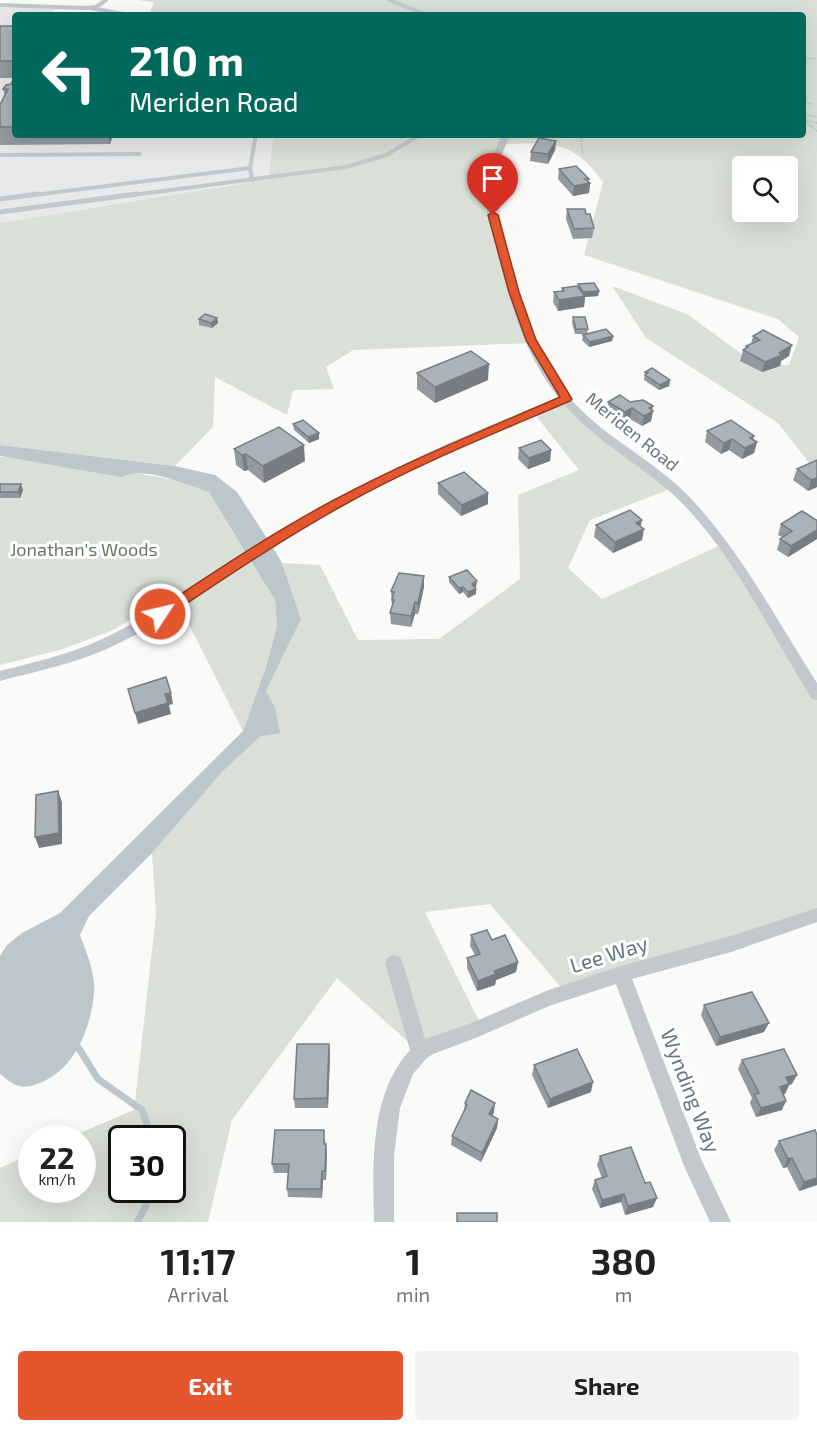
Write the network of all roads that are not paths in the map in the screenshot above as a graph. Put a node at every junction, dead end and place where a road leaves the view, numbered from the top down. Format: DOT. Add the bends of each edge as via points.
graph roads {
  1 [pos="106,0"];
  2 [pos="388,0"];
  3 [pos="0,5"];
  4 [pos="91,8"];
  5 [pos="97,12"];
  6 [pos="420,12"];
  7 [pos="255,138"];
  8 [pos="416,138"];
  9 [pos="505,138"];
  10 [pos="140,154"];
  11 [pos="0,155"];
  12 [pos="250,168"];
  13 [pos="252,180"];
  14 [pos="0,199"];
  15 [pos="0,212"];
  16 [pos="566,399"];
  17 [pos="0,676"];
  18 [pos="817,695"];
  19 [pos="817,915"];
  20 [pos="394,963"];
  21 [pos="621,974"];
  22 [pos="420,1053"];
  23 [pos="384,1222"];
  24 [pos="721,1222"];
  1 -- 4 [label="lane"];
  2 -- 6 [label="street"];
  3 -- 4 [label="lane"];
  4 -- 5 [label="lane"];
  7 -- 12 [label="lane"];
  8 -- 13 [label="lane" via="402,148 363,163"];
  9 -- 16 [label="street, Meriden Road" via="489,180 489,200 524,323"];
  10 -- 11 [label="lane"];
  12 -- 13 [label="lane"];
  12 -- 14 [label="lane"];
  13 -- 15 [label="lane"];
  16 -- 17 [label="street" via="423,460 339,502 142,625 103,645"];
  16 -- 18 [label="street, Meriden Road" via="588,422 657,473 688,502 720,541"];
  19 -- 21 [label="street, Lee Way"];
  20 -- 22 [label="street"];
  21 -- 22 [label="street, Lee Way" via="546,999"];
  21 -- 24 [label="street, Wynding Way" via="693,1166"];
  22 -- 23 [label="street" via="410,1061 390,1106 383,1156"];
}
